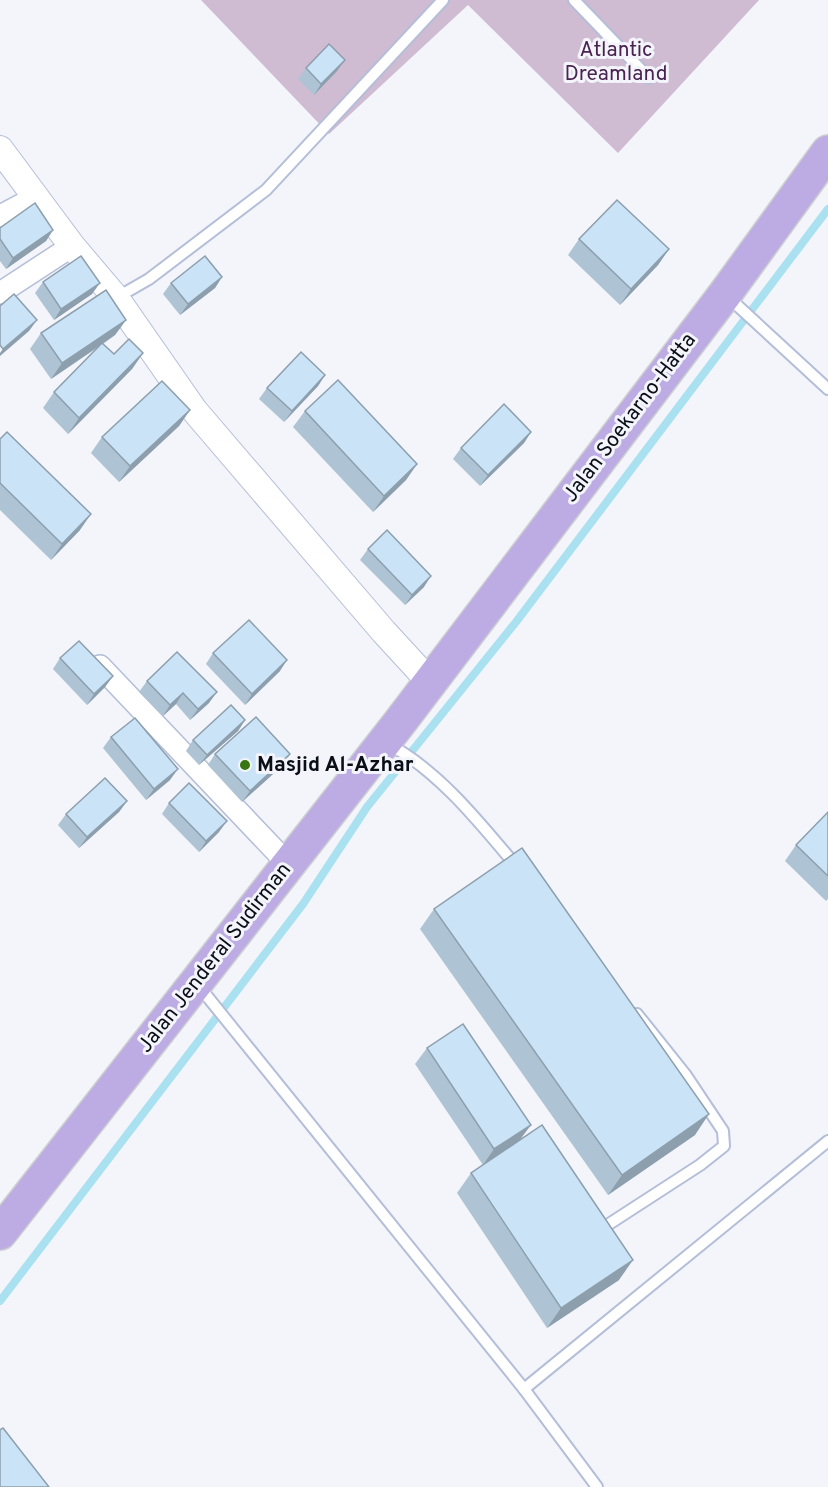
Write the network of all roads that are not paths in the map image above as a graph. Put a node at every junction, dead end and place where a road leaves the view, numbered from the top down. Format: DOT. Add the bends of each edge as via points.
graph roads {
  1 [pos="443,0"];
  2 [pos="574,0"];
  3 [pos="649,78"];
  4 [pos="0,148"];
  5 [pos="828,152"];
  6 [pos="36,197"];
  7 [pos="0,216"];
  8 [pos="72,246"];
  9 [pos="0,293"];
  10 [pos="116,298"];
  11 [pos="730,299"];
  12 [pos="828,389"];
  13 [pos="100,666"];
  14 [pos="430,682"];
  15 [pos="392,747"];
  16 [pos="288,864"];
  17 [pos="528,879"];
  18 [pos="199,987"];
  19 [pos="628,1003"];
  20 [pos="828,1141"];
  21 [pos="609,1224"];
  22 [pos="0,1233"];
  23 [pos="525,1389"];
  24 [pos="597,1487"];
  1 -- 10 [label="lane" via="266,190 149,279"];
  2 -- 3 [label="lane"];
  4 -- 6 [label="street"];
  5 -- 11 [label="main road, Jalan Soekarno-Hatta"];
  6 -- 7 [label="street"];
  6 -- 8 [label="street"];
  8 -- 9 [label="street"];
  8 -- 10 [label="street"];
  10 -- 14 [label="street" via="194,410"];
  11 -- 12 [label="lane"];
  11 -- 14 [label="main road, Jalan Soekarno-Hatta"];
  13 -- 16 [label="street"];
  14 -- 15 [label="main road, Jalan Jenderal Sudirman"];
  15 -- 16 [label="main road, Jalan Jenderal Sudirman"];
  15 -- 17 [label="lane" via="435,779"];
  16 -- 18 [label="main road, Jalan Jenderal Sudirman"];
  18 -- 22 [label="main road, Jalan Jenderal Sudirman"];
  18 -- 23 [label="lane"];
  19 -- 21 [label="lane" via="685,1074 723,1131 724,1146"];
  20 -- 23 [label="lane"];
  23 -- 24 [label="lane"];
}
